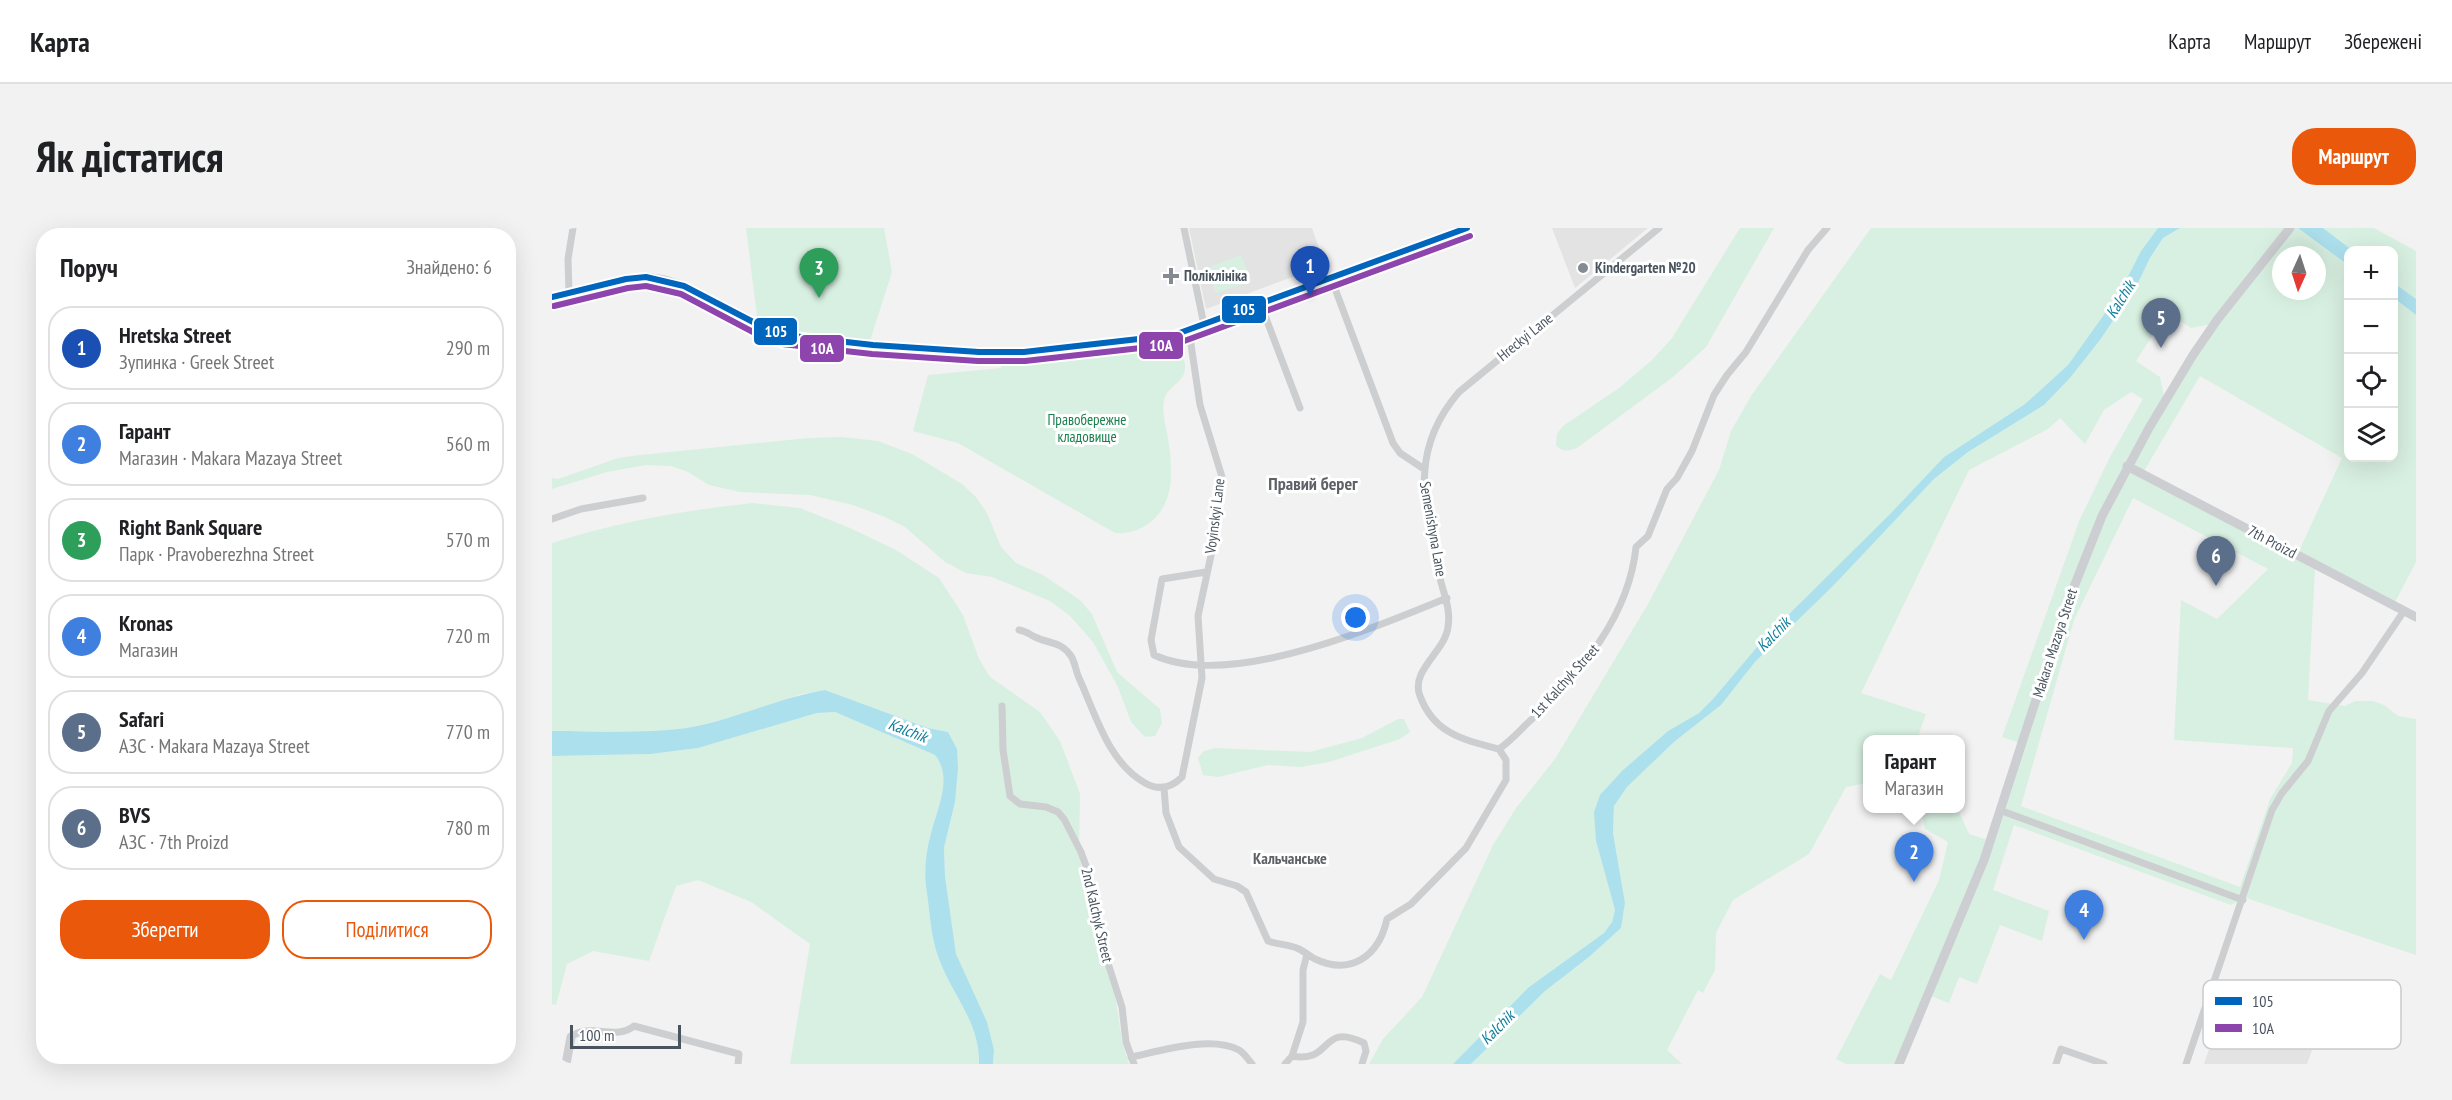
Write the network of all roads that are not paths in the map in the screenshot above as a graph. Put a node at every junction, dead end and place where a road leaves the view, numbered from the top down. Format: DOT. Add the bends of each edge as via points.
graph roads {
  1 [pos="573,228"];
  2 [pos="1184,228"];
  3 [pos="1467,228"];
  4 [pos="1659,228"];
  5 [pos="1827,228"];
  6 [pos="2290,228"];
  7 [pos="1331,278"];
  8 [pos="570,293"];
  9 [pos="552,297"];
  10 [pos="1261,304"];
  11 [pos="1204,325"];
  12 [pos="1189,331"];
  13 [pos="1300,408"];
  14 [pos="2127,466"];
  15 [pos="1424,469"];
  16 [pos="643,498"];
  17 [pos="552,519"];
  18 [pos="1206,572"];
  19 [pos="1447,598"];
  20 [pos="2404,611"];
  21 [pos="2416,617"];
  22 [pos="1019,630"];
  23 [pos="1203,667"];
  24 [pos="1002,706"];
  25 [pos="1499,749"];
  26 [pos="1164,788"];
  27 [pos="2002,811"];
  28 [pos="2243,900"];
  29 [pos="1307,954"];
  30 [pos="2215,980"];
  31 [pos="2203,1015"];
  32 [pos="571,1037"];
  33 [pos="1292,1056"];
  34 [pos="1132,1061"];
  35 [pos="566,1064"];
  36 [pos="738,1064"];
  37 [pos="1252,1064"];
  38 [pos="1285,1064"];
  39 [pos="1362,1064"];
  40 [pos="1899,1064"];
  41 [pos="2055,1064"];
  42 [pos="2104,1064"];
  43 [pos="2186,1064"];
  1 -- 8 [label="street" via="568,260"];
  2 -- 11 [label="street"];
  3 -- 7 [label="street"];
  4 -- 15 [label="street, Hreckyi Lane" via="1459,392 1438,420 1428,444"];
  5 -- 25 [label="street, 1st Kalchyk Street" via="1808,250 1754,340 1714,395 1692,451 1666,489 1648,536 1636,546 1627,589 1602,640 1571,679"];
  6 -- 14 [label="street, Makara Mazaya Street" via="2193,355"];
  7 -- 10 [label="street"];
  7 -- 15 [label="street, Semenishyna Lane" via="1393,443 1400,453"];
  8 -- 9 [label="street"];
  8 -- 12 [label="street" via="645,277 684,286 784,335 979,352 1078,347"];
  10 -- 11 [label="street"];
  10 -- 13 [label="street"];
  11 -- 12 [label="street"];
  12 -- 18 [label="street, Voyinskyi Lane" via="1200,405 1222,477"];
  14 -- 20 [label="street, 7th Proizd"];
  14 -- 27 [label="street, Makara Mazaya Street" via="2102,516 2066,607"];
  15 -- 19 [label="street, Semenishyna Lane" via="1426,504"];
  16 -- 17 [label="street" via="581,509"];
  18 -- 23 [label="street, Voyinskyi Lane" via="1197,616"];
  18 -- 23 [label="street" via="1161,579 1150,640 1154,655 1186,666"];
  19 -- 23 [label="street" via="1300,650 1246,664"];
  19 -- 25 [label="street, Semenishyna Lane" via="1448,630 1420,678 1420,698 1444,730 1460,739"];
  20 -- 21 [label="street, 7th Proizd"];
  20 -- 28 [label="street" via="2362,674 2329,711 2308,761 2272,810"];
  22 -- 26 [label="street" via="1052,641 1072,657 1100,727 1120,761 1140,780"];
  23 -- 26 [label="street" via="1184,772 1174,784"];
  24 -- 34 [label="street, 2nd Kalchyk Street" via="1010,796 1020,804 1058,812 1085,863"];
  25 -- 29 [label="street" via="1506,760 1506,780 1498,797 1453,864 1411,904 1387,920 1374,950 1361,961 1349,964 1317,960"];
  26 -- 29 [label="street" via="1163,802 1176,842 1185,855 1214,879 1246,892 1268,941"];
  27 -- 28 [label="street"];
  27 -- 40 [label="street, Makara Mazaya Street"];
  28 -- 30 [label="street"];
  29 -- 33 [label="street" via="1303,970 1303,1022"];
  31 -- 43 [label="street"];
  32 -- 35 [label="street"];
  32 -- 36 [label="street" via="587,1030 618,1032 634,1026 739,1054"];
  33 -- 38 [label="street"];
  33 -- 39 [label="street" via="1315,1059 1332,1039 1342,1036 1364,1043"];
  34 -- 37 [label="street, 2nd Kalchyk Street" via="1199,1044 1236,1049"];
  41 -- 42 [label="street" via="2061,1049"];
}
